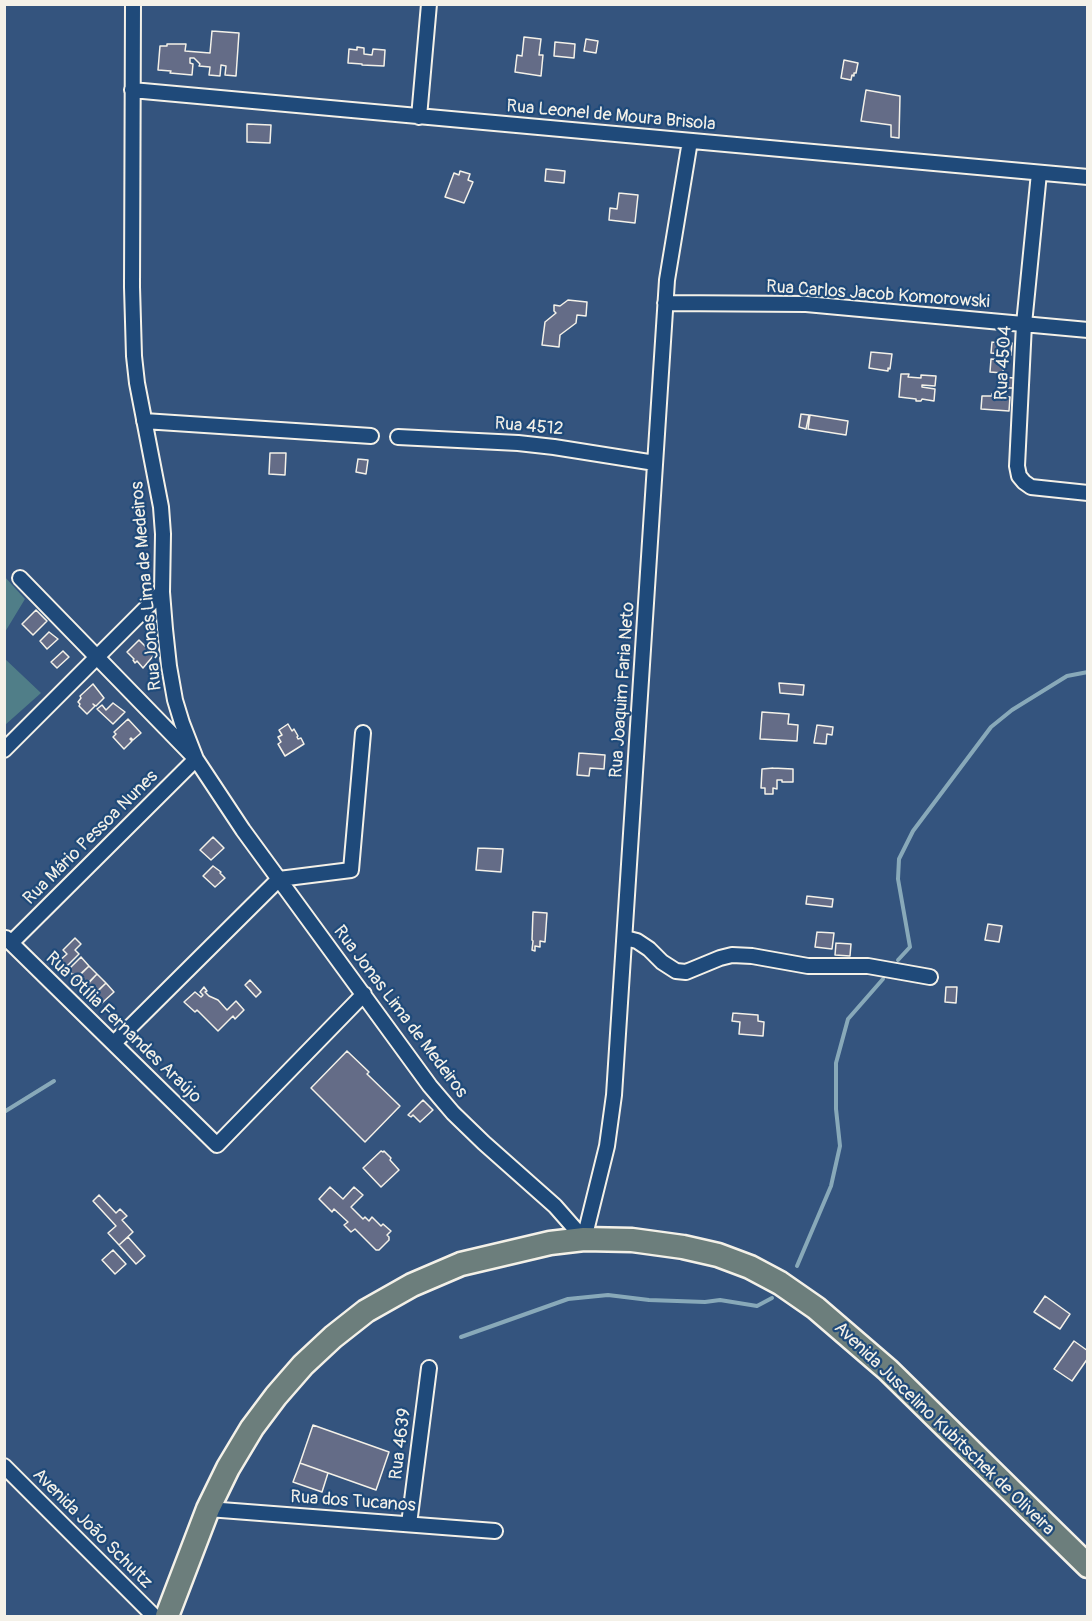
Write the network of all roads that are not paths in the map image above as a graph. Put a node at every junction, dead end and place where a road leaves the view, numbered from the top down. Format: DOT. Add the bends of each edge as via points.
graph roads {
  1 [pos="133,4"];
  2 [pos="429,4"];
  3 [pos="132,90"];
  4 [pos="419,117"];
  5 [pos="690,141"];
  6 [pos="1039,173"];
  7 [pos="1088,177"];
  8 [pos="665,303"];
  9 [pos="1023,324"];
  10 [pos="1088,330"];
  11 [pos="144,421"];
  12 [pos="371,436"];
  13 [pos="399,437"];
  14 [pos="655,463"];
  15 [pos="1088,494"];
  16 [pos="20,578"];
  17 [pos="162,592"];
  18 [pos="97,657"];
  19 [pos="363,733"];
  20 [pos="4,750"];
  21 [pos="196,759"];
  22 [pos="279,879"];
  23 [pos="625,938"];
  24 [pos="8,940"];
  25 [pos="930,977"];
  26 [pos="364,994"];
  27 [pos="114,1043"];
  28 [pos="584,1239"];
  29 [pos="429,1368"];
  30 [pos="4,1466"];
  31 [pos="208,1509"];
  32 [pos="409,1524"];
  33 [pos="495,1531"];
  34 [pos="1088,1566"];
  35 [pos="154,1617"];
  36 [pos="167,1617"];
  1 -- 3 [label="street, Rua Jonas Lima de Medeiros"];
  2 -- 4 [label="street"];
  3 -- 4 [label="street, Rua Leonel de Moura Brisola"];
  3 -- 11 [label="street, Rua Jonas Lima de Medeiros" via="132,325"];
  4 -- 5 [label="street, Rua Leonel de Moura Brisola"];
  5 -- 6 [label="street, Rua Leonel de Moura Brisola"];
  5 -- 8 [label="street, Rua Joaquim Faria Neto"];
  6 -- 7 [label="street, Rua Leonel de Moura Brisola"];
  6 -- 9 [label="street, Rua 4504"];
  8 -- 9 [label="street, Rua Carlos Jacob Komorowski" via="806,304"];
  8 -- 14 [label="street, Rua Joaquim Faria Neto"];
  9 -- 10 [label="street, Rua Carlos Jacob Komorowski"];
  9 -- 15 [label="street, Rua 4504" via="1019,476 1031,487"];
  11 -- 12 [label="street"];
  11 -- 17 [label="street, Rua Jonas Lima de Medeiros" via="161,507"];
  13 -- 14 [label="street, Rua 4512" via="506,442"];
  14 -- 23 [label="street, Rua Joaquim Faria Neto"];
  16 -- 18 [label="street"];
  17 -- 18 [label="street"];
  17 -- 21 [label="street, Rua Jonas Lima de Medeiros" via="175,700"];
  18 -- 20 [label="street"];
  18 -- 21 [label="street"];
  19 -- 22 [label="street" via="351,870"];
  21 -- 22 [label="street, Rua Jonas Lima de Medeiros"];
  21 -- 24 [label="street, Rua Mário Pessoa Nunes"];
  22 -- 26 [label="street, Rua Jonas Lima de Medeiros"];
  22 -- 27 [label="street"];
  23 -- 25 [label="street" via="638,941 676,971 686,972 732,955 808,966 868,966"];
  23 -- 28 [label="street, Rua Joaquim Faria Neto" via="614,1095"];
  24 -- 27 [label="street, Rua Otília Fernandes Araújo"];
  26 -- 27 [label="street, Rua Otília Fernandes Araújo" via="217,1145"];
  26 -- 28 [label="street, Rua Jonas Lima de Medeiros" via="453,1113 555,1206"];
  28 -- 31 [label="main road, Avenida Juscelino Kubitschek de Oliveira" via="461,1264 366,1311 303,1365 276,1396 246,1438"];
  28 -- 34 [label="main road, Avenida Juscelino Kubitschek de Oliveira" via="683,1247 718,1255 780,1283 816,1308 888,1370"];
  29 -- 32 [label="street, Rua 4639"];
  30 -- 35 [label="street, Avenida João Schultz"];
  31 -- 32 [label="street, Rua dos Tucanos"];
  31 -- 36 [label="main road, Avenida Juscelino Kubitschek de Oliveira"];
  32 -- 33 [label="street, Rua dos Tucanos"];
}
